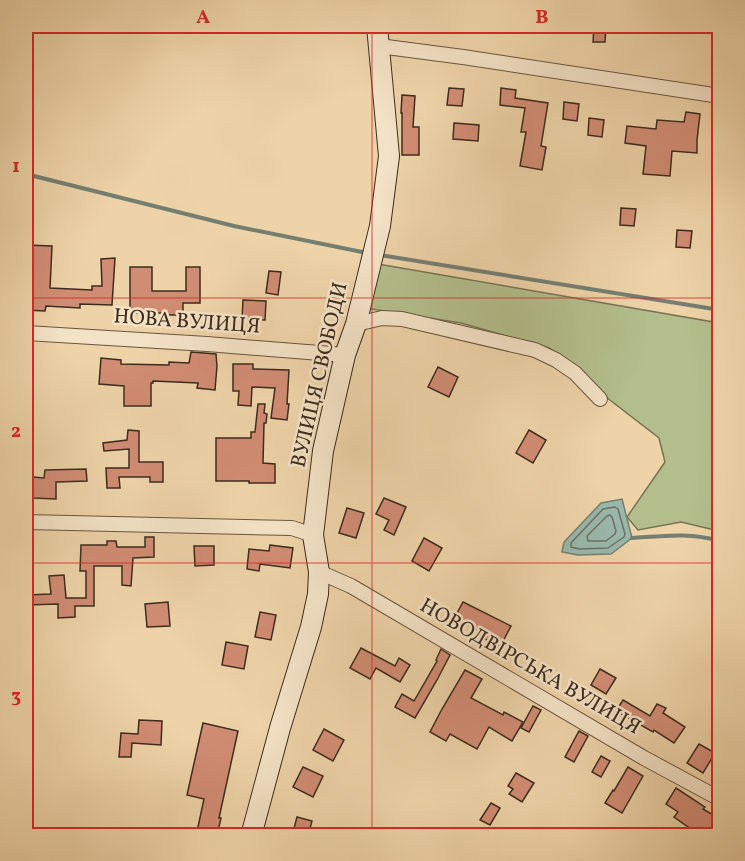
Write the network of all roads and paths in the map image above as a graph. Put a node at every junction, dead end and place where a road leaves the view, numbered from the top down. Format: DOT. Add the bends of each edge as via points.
graph roads {
  1 [pos="377,26"];
  2 [pos="379,46"];
  3 [pos="720,96"];
  4 [pos="356,324"];
  5 [pos="26,333"];
  6 [pos="345,355"];
  7 [pos="600,399"];
  8 [pos="26,522"];
  9 [pos="313,535"];
  10 [pos="318,572"];
  11 [pos="720,799"];
  12 [pos="251,836"];
  1 -- 2 [label="main road, ВУЛИЦЯ СВОБОДИ"];
  2 -- 3 [label="street"];
  2 -- 4 [label="main road, ВУЛИЦЯ СВОБОДИ" via="389,156 380,226"];
  4 -- 6 [label="main road, ВУЛИЦЯ СВОБОДИ"];
  4 -- 7 [label="street" via="382,318 402,319 535,350 575,373"];
  5 -- 6 [label="street, НОВА ВУЛИЦЯ"];
  6 -- 9 [label="main road, ВУЛИЦЯ СВОБОДИ" via="323,451"];
  8 -- 9 [label="street" via="292,528"];
  9 -- 10 [label="main road, ВУЛИЦЯ СВОБОДИ"];
  10 -- 11 [label="street, НОВОДВІРСЬКА ВУЛИЦЯ" via="351,586"];
  10 -- 12 [label="main road, ВУЛИЦЯ СВОБОДИ" via="311,627"];
}
